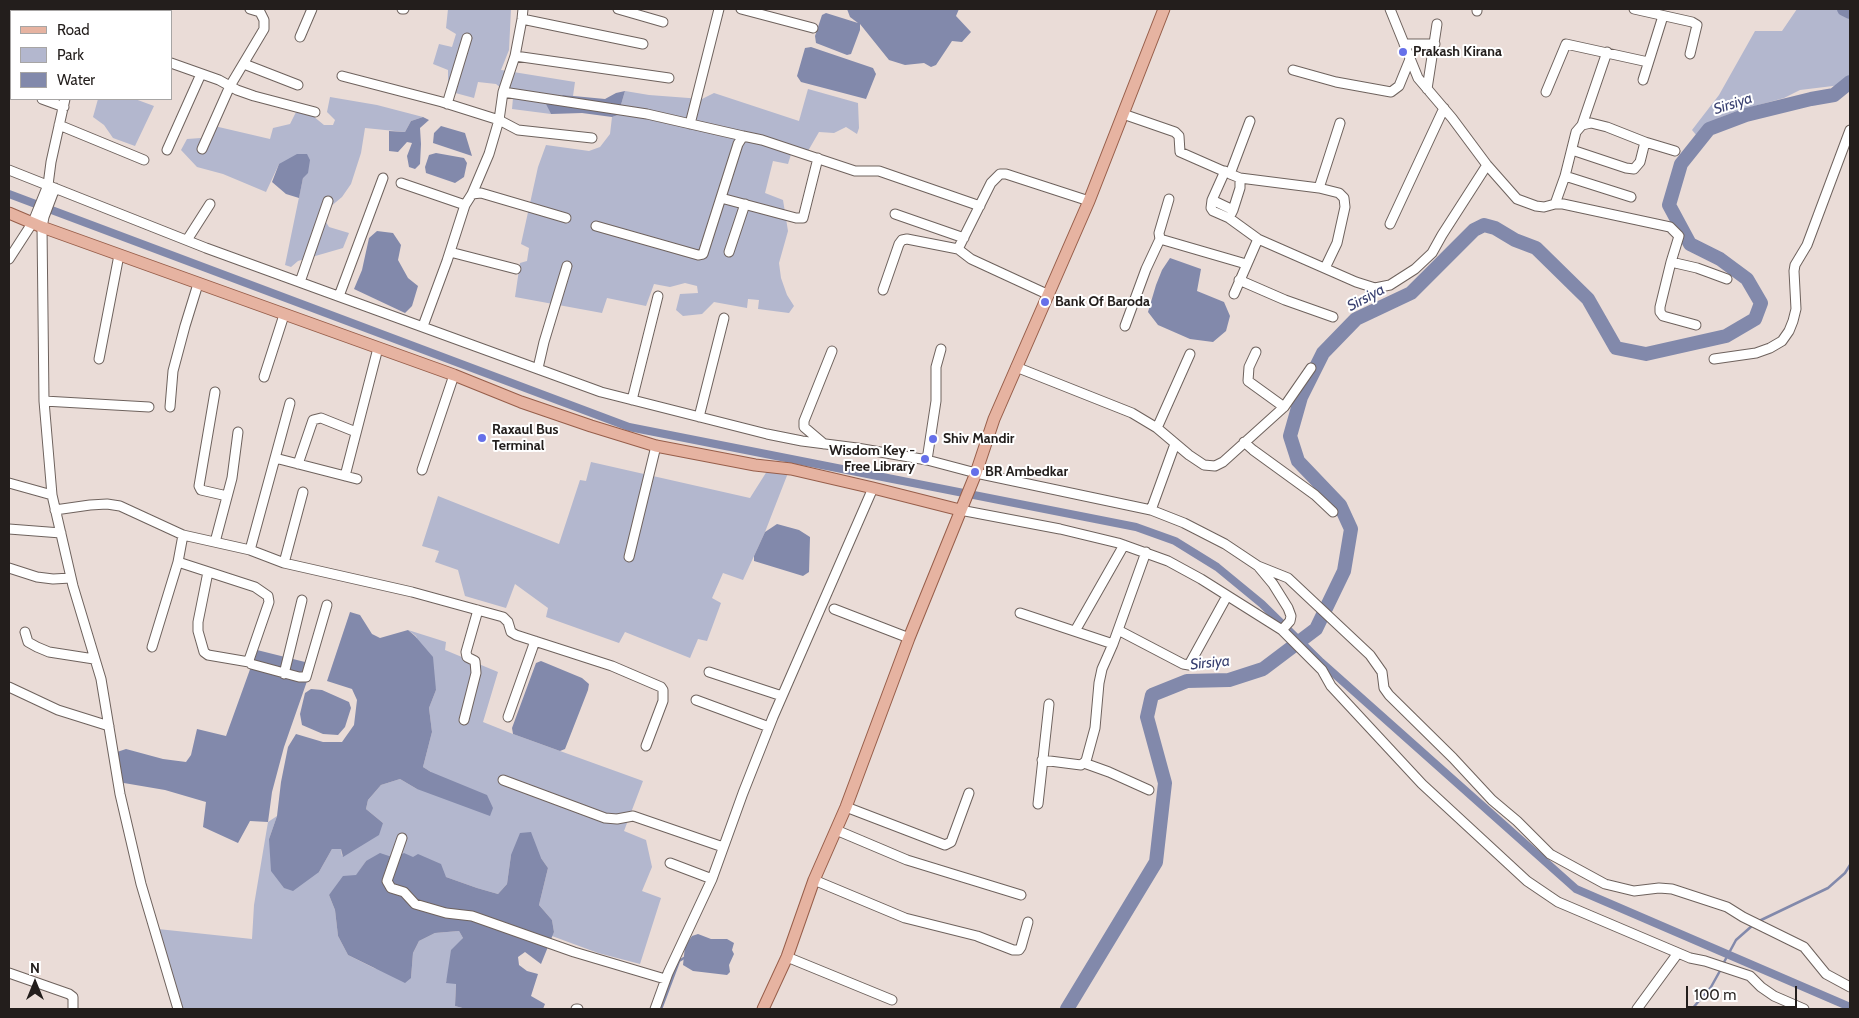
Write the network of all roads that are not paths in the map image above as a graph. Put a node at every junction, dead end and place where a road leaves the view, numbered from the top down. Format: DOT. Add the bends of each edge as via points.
graph roads {
  1 [pos="250,9"];
  2 [pos="312,9"];
  3 [pos="523,9"];
  4 [pos="618,9"];
  5 [pos="719,9"];
  6 [pos="741,9"];
  7 [pos="1164,9"];
  8 [pos="1390,9"];
  9 [pos="1634,9"];
  10 [pos="1663,16"];
  11 [pos="522,19"];
  12 [pos="664,22"];
  13 [pos="1437,24"];
  14 [pos="813,28"];
  15 [pos="300,37"];
  16 [pos="467,38"];
  17 [pos="643,44"];
  18 [pos="1404,44"];
  19 [pos="1434,44"];
  20 [pos="1606,52"];
  21 [pos="1690,54"];
  22 [pos="515,56"];
  23 [pos="1410,59"];
  24 [pos="1648,62"];
  25 [pos="172,63"];
  26 [pos="244,64"];
  27 [pos="1293,70"];
  28 [pos="201,74"];
  29 [pos="342,76"];
  30 [pos="669,78"];
  31 [pos="1643,80"];
  32 [pos="298,85"];
  33 [pos="230,86"];
  34 [pos="1427,89"];
  35 [pos="503,92"];
  36 [pos="1546,92"];
  37 [pos="48,100"];
  38 [pos="64,103"];
  39 [pos="447,104"];
  40 [pos="1444,108"];
  41 [pos="314,112"];
  42 [pos="1123,114"];
  43 [pos="499,120"];
  44 [pos="1250,121"];
  45 [pos="1340,123"];
  46 [pos="690,124"];
  47 [pos="59,125"];
  48 [pos="1582,125"];
  49 [pos="1850,130"];
  50 [pos="743,136"];
  51 [pos="592,138"];
  52 [pos="1645,142"];
  53 [pos="167,150"];
  54 [pos="202,150"];
  55 [pos="1572,150"];
  56 [pos="1675,151"];
  57 [pos="818,158"];
  58 [pos="144,160"];
  59 [pos="1487,165"];
  60 [pos="9,170"];
  61 [pos="1228,173"];
  62 [pos="1565,176"];
  63 [pos="383,178"];
  64 [pos="1240,178"];
  65 [pos="401,183"];
  66 [pos="1319,188"];
  67 [pos="50,191"];
  68 [pos="472,194"];
  69 [pos="1631,197"];
  70 [pos="721,198"];
  71 [pos="1169,199"];
  72 [pos="328,201"];
  73 [pos="1089,202"];
  74 [pos="210,204"];
  75 [pos="745,204"];
  76 [pos="1555,204"];
  77 [pos="465,205"];
  78 [pos="980,206"];
  79 [pos="9,213"];
  80 [pos="895,214"];
  81 [pos="1231,214"];
  82 [pos="566,218"];
  83 [pos="39,220"];
  84 [pos="1390,224"];
  85 [pos="596,226"];
  86 [pos="964,238"];
  87 [pos="1160,239"];
  88 [pos="1258,239"];
  89 [pos="187,240"];
  90 [pos="958,249"];
  91 [pos="450,252"];
  92 [pos="729,252"];
  93 [pos="119,255"];
  94 [pos="9,259"];
  95 [pos="1671,262"];
  96 [pos="1246,264"];
  97 [pos="567,266"];
  98 [pos="1325,268"];
  99 [pos="516,269"];
  100 [pos="1727,279"];
  101 [pos="1239,280"];
  102 [pos="300,282"];
  103 [pos="198,284"];
  104 [pos="882,290"];
  105 [pos="1234,294"];
  106 [pos="1049,295"];
  107 [pos="339,296"];
  108 [pos="658,296"];
  109 [pos="284,315"];
  110 [pos="1334,317"];
  111 [pos="724,318"];
  112 [pos="1696,325"];
  113 [pos="423,326"];
  114 [pos="1125,326"];
  115 [pos="378,348"];
  116 [pos="941,349"];
  117 [pos="832,351"];
  118 [pos="1256,352"];
  119 [pos="1190,354"];
  120 [pos="1714,359"];
  121 [pos="99,360"];
  122 [pos="1016,367"];
  123 [pos="538,368"];
  124 [pos="1311,368"];
  125 [pos="454,375"];
  126 [pos="264,377"];
  127 [pos="215,392"];
  128 [pos="632,400"];
  129 [pos="44,401"];
  130 [pos="290,404"];
  131 [pos="149,407"];
  132 [pos="170,407"];
  133 [pos="1284,407"];
  134 [pos="698,417"];
  135 [pos="1157,428"];
  136 [pos="238,432"];
  137 [pos="356,432"];
  138 [pos="1244,442"];
  139 [pos="1175,444"];
  140 [pos="825,445"];
  141 [pos="656,446"];
  142 [pos="275,458"];
  143 [pos="927,460"];
  144 [pos="298,464"];
  145 [pos="422,470"];
  146 [pos="976,473"];
  147 [pos="346,476"];
  148 [pos="357,479"];
  149 [pos="9,483"];
  150 [pos="873,488"];
  151 [pos="303,492"];
  152 [pos="52,495"];
  153 [pos="227,496"];
  154 [pos="962,506"];
  155 [pos="55,510"];
  156 [pos="1151,510"];
  157 [pos="1333,512"];
  158 [pos="9,530"];
  159 [pos="61,533"];
  160 [pos="183,535"];
  161 [pos="215,542"];
  162 [pos="1124,545"];
  163 [pos="250,550"];
  164 [pos="1146,552"];
  165 [pos="629,557"];
  166 [pos="178,562"];
  167 [pos="284,564"];
  168 [pos="1258,566"];
  169 [pos="9,568"];
  170 [pos="208,572"];
  171 [pos="71,578"];
  172 [pos="1228,596"];
  173 [pos="302,600"];
  174 [pos="327,605"];
  175 [pos="834,609"];
  176 [pos="478,610"];
  177 [pos="1020,612"];
  178 [pos="1285,628"];
  179 [pos="1118,630"];
  180 [pos="1076,631"];
  181 [pos="25,632"];
  182 [pos="909,638"];
  183 [pos="536,641"];
  184 [pos="1113,644"];
  185 [pos="152,647"];
  186 [pos="94,659"];
  187 [pos="249,662"];
  188 [pos="709,672"];
  189 [pos="284,674"];
  190 [pos="9,687"];
  191 [pos="782,696"];
  192 [pos="696,700"];
  193 [pos="1049,704"];
  194 [pos="508,717"];
  195 [pos="464,720"];
  196 [pos="109,726"];
  197 [pos="769,727"];
  198 [pos="646,746"];
  199 [pos="1042,760"];
  200 [pos="1084,764"];
  201 [pos="503,780"];
  202 [pos="1150,790"];
  203 [pos="969,793"];
  204 [pos="1038,804"];
  205 [pos="846,807"];
  206 [pos="836,830"];
  207 [pos="402,838"];
  208 [pos="723,847"];
  209 [pos="670,863"];
  210 [pos="712,879"];
  211 [pos="814,880"];
  212 [pos="1021,895"];
  213 [pos="1028,922"];
  214 [pos="1678,953"];
  215 [pos="787,957"];
  216 [pos="9,972"];
  217 [pos="666,980"];
  218 [pos="1850,987"];
  219 [pos="892,1000"];
  220 [pos="1782,1004"];
  221 [pos="73,1009"];
  222 [pos="178,1009"];
  223 [pos="655,1009"];
  224 [pos="764,1009"];
  225 [pos="1637,1009"];
  226 [pos="1804,1009"];
  1 -- 26 [label="street" via="260,12 264,29"];
  2 -- 15 [label="street"];
  3 -- 11 [label="street"];
  4 -- 12 [label="street"];
  5 -- 46 [label="street"];
  6 -- 14 [label="street"];
  7 -- 42 [label="main road"];
  8 -- 18 [label="street"];
  9 -- 10 [label="street"];
  10 -- 21 [label="street" via="1697,25"];
  10 -- 24 [label="street"];
  11 -- 17 [label="street"];
  11 -- 22 [label="street"];
  13 -- 19 [label="street"];
  16 -- 39 [label="street"];
  18 -- 19 [label="street"];
  18 -- 23 [label="street"];
  19 -- 34 [label="street"];
  20 -- 24 [label="street"];
  20 -- 36 [label="street" via="1566,44"];
  20 -- 48 [label="street"];
  22 -- 30 [label="street"];
  22 -- 35 [label="street"];
  23 -- 27 [label="street" via="1399,86 1391,92"];
  23 -- 34 [label="street"];
  24 -- 31 [label="street"];
  25 -- 28 [label="street"];
  26 -- 32 [label="street"];
  26 -- 33 [label="street"];
  28 -- 33 [label="street"];
  28 -- 53 [label="street"];
  29 -- 39 [label="street"];
  33 -- 41 [label="street"];
  33 -- 54 [label="street"];
  34 -- 40 [label="street"];
  35 -- 43 [label="street"];
  35 -- 46 [label="street" via="647,114"];
  37 -- 38 [label="street"];
  38 -- 47 [label="street"];
  39 -- 43 [label="street"];
  40 -- 59 [label="street"];
  40 -- 84 [label="street"];
  42 -- 61 [label="street" via="1175,132 1179,136 1180,152"];
  42 -- 73 [label="main road"];
  43 -- 51 [label="street" via="518,130"];
  43 -- 68 [label="street"];
  44 -- 61 [label="street"];
  45 -- 66 [label="street"];
  46 -- 50 [label="street"];
  47 -- 58 [label="street"];
  47 -- 67 [label="street" via="51,162"];
  48 -- 52 [label="street" via="1591,123 1607,127"];
  48 -- 55 [label="street" via="1576,132"];
  49 -- 120 [label="street" via="1807,245 1796,264 1796,309 1789,331 1782,341 1770,348"];
  50 -- 57 [label="street"];
  50 -- 70 [label="street"];
  52 -- 55 [label="street" via="1640,162 1634,169"];
  52 -- 56 [label="street"];
  55 -- 62 [label="street"];
  57 -- 75 [label="street" via="803,218"];
  57 -- 78 [label="street" via="854,171 879,171"];
  59 -- 76 [label="street" via="1517,199 1536,206"];
  59 -- 98 [label="street" via="1432,253 1390,285 1375,288"];
  60 -- 67 [label="street"];
  61 -- 64 [label="street"];
  61 -- 81 [label="street" via="1212,200 1211,208"];
  62 -- 69 [label="street"];
  62 -- 76 [label="street"];
  63 -- 107 [label="street"];
  64 -- 66 [label="street"];
  64 -- 81 [label="street"];
  65 -- 77 [label="street"];
  66 -- 98 [label="street" via="1339,193 1346,202 1337,243"];
  67 -- 83 [label="street"];
  67 -- 89 [label="street"];
  68 -- 77 [label="street"];
  68 -- 82 [label="street" via="481,193"];
  70 -- 75 [label="street"];
  70 -- 85 [label="street" via="705,252 701,255"];
  71 -- 87 [label="street" via="1159,232"];
  72 -- 102 [label="street"];
  73 -- 78 [label="street" via="1000,174 991,183"];
  73 -- 106 [label="main road"];
  74 -- 89 [label="street"];
  75 -- 92 [label="street"];
  76 -- 95 [label="street" via="1670,227 1679,236"];
  77 -- 91 [label="street"];
  78 -- 86 [label="street"];
  79 -- 83 [label="main road"];
  80 -- 86 [label="street"];
  81 -- 88 [label="street"];
  83 -- 93 [label="main road"];
  83 -- 94 [label="street"];
  83 -- 129 [label="street"];
  86 -- 90 [label="street"];
  87 -- 96 [label="street"];
  87 -- 114 [label="street"];
  88 -- 96 [label="street"];
  88 -- 98 [label="street"];
  89 -- 102 [label="street"];
  90 -- 104 [label="street" via="907,238 902,240"];
  90 -- 106 [label="street" via="970,259"];
  91 -- 99 [label="street"];
  91 -- 113 [label="street"];
  93 -- 103 [label="main road"];
  93 -- 121 [label="street"];
  95 -- 100 [label="street"];
  95 -- 112 [label="street" via="1660,312 1663,316"];
  96 -- 101 [label="street"];
  97 -- 123 [label="street"];
  101 -- 105 [label="street"];
  101 -- 110 [label="street"];
  102 -- 107 [label="street"];
  103 -- 109 [label="main road"];
  103 -- 132 [label="street" via="173,371"];
  106 -- 122 [label="main road"];
  107 -- 113 [label="street"];
  108 -- 128 [label="street"];
  109 -- 115 [label="main road"];
  109 -- 126 [label="street"];
  111 -- 134 [label="street"];
  113 -- 123 [label="street"];
  115 -- 125 [label="main road"];
  115 -- 137 [label="street"];
  116 -- 143 [label="street" via="936,367 936,401"];
  117 -- 140 [label="street" via="804,421 804,427"];
  118 -- 133 [label="street" via="1249,367 1248,380"];
  119 -- 135 [label="street"];
  122 -- 135 [label="street" via="1132,413"];
  122 -- 146 [label="main road"];
  123 -- 128 [label="street"];
  124 -- 133 [label="street"];
  125 -- 141 [label="main road" via="521,402"];
  125 -- 145 [label="street"];
  127 -- 153 [label="street" via="199,486 201,490"];
  128 -- 134 [label="street"];
  129 -- 131 [label="street"];
  129 -- 152 [label="street"];
  130 -- 142 [label="street"];
  133 -- 138 [label="street"];
  134 -- 140 [label="street"];
  135 -- 139 [label="street"];
  136 -- 153 [label="street"];
  137 -- 144 [label="street" via="321,418 313,420"];
  137 -- 147 [label="street"];
  138 -- 139 [label="street" via="1215,466 1204,465"];
  138 -- 157 [label="street"];
  139 -- 156 [label="street"];
  140 -- 143 [label="street"];
  141 -- 150 [label="main road" via="791,469"];
  141 -- 165 [label="street"];
  142 -- 144 [label="street"];
  142 -- 163 [label="street"];
  143 -- 146 [label="street"];
  144 -- 147 [label="street"];
  146 -- 154 [label="main road"];
  146 -- 156 [label="street"];
  147 -- 148 [label="street"];
  149 -- 152 [label="street"];
  150 -- 154 [label="main road"];
  150 -- 191 [label="street"];
  151 -- 167 [label="street"];
  152 -- 155 [label="street"];
  153 -- 161 [label="street"];
  154 -- 162 [label="street"];
  154 -- 182 [label="main road"];
  155 -- 159 [label="street"];
  155 -- 160 [label="street" via="90,505 120,506"];
  156 -- 168 [label="street" via="1225,544"];
  158 -- 159 [label="street"];
  159 -- 171 [label="street"];
  160 -- 161 [label="street"];
  160 -- 166 [label="street"];
  161 -- 163 [label="street"];
  162 -- 164 [label="street"];
  162 -- 180 [label="street"];
  163 -- 167 [label="street"];
  164 -- 172 [label="street"];
  164 -- 179 [label="street"];
  166 -- 170 [label="street"];
  166 -- 185 [label="street"];
  167 -- 176 [label="street"];
  168 -- 178 [label="street" via="1288,608 1290,616"];
  168 -- 218 [label="street" via="1288,578 1370,655 1382,672 1384,688 1389,695 1550,854 1605,884 1634,891 1672,889 1727,907 1804,947 1826,974"];
  169 -- 171 [label="street" via="53,580"];
  170 -- 187 [label="street" via="198,622 204,652 208,656"];
  170 -- 187 [label="street" via="255,587 268,596 269,602"];
  171 -- 186 [label="street"];
  172 -- 178 [label="street"];
  172 -- 179 [label="street" via="1189,665"];
  173 -- 189 [label="street"];
  174 -- 189 [label="street" via="306,677"];
  175 -- 182 [label="street"];
  176 -- 183 [label="street" via="506,619 511,632"];
  176 -- 195 [label="street" via="466,652 467,657 475,660 476,673"];
  177 -- 180 [label="street"];
  178 -- 214 [label="street" via="1322,670 1331,686 1422,784 1527,881 1558,902"];
  179 -- 184 [label="street"];
  180 -- 184 [label="street"];
  181 -- 186 [label="street" via="28,642 49,652"];
  182 -- 205 [label="main road"];
  183 -- 194 [label="street"];
  183 -- 198 [label="street" via="612,666 661,687 664,690 663,701"];
  184 -- 200 [label="street" via="1102,669 1095,728"];
  186 -- 196 [label="street"];
  187 -- 189 [label="street"];
  188 -- 191 [label="street"];
  190 -- 196 [label="street" via="58,710"];
  191 -- 197 [label="street"];
  192 -- 197 [label="street"];
  193 -- 199 [label="street"];
  196 -- 222 [label="street" via="120,794 141,884"];
  197 -- 208 [label="street"];
  199 -- 200 [label="street"];
  199 -- 204 [label="street"];
  200 -- 202 [label="street"];
  201 -- 208 [label="street" via="605,818 617,820 633,816"];
  203 -- 205 [label="street" via="951,842 944,846"];
  205 -- 206 [label="main road"];
  206 -- 211 [label="main road"];
  206 -- 212 [label="street" via="907,860"];
  207 -- 217 [label="street" via="387,881 391,888 404,892 416,904 446,913 472,916"];
  208 -- 210 [label="street"];
  209 -- 210 [label="street"];
  210 -- 217 [label="street"];
  211 -- 213 [label="street" via="905,918 977,936 1014,950 1021,947"];
  211 -- 215 [label="main road"];
  214 -- 220 [label="street" via="1750,976"];
  214 -- 225 [label="street"];
  215 -- 219 [label="street"];
  215 -- 224 [label="main road"];
  216 -- 221 [label="street" via="73,996"];
  217 -- 223 [label="street"];
  220 -- 226 [label="street"];
}
